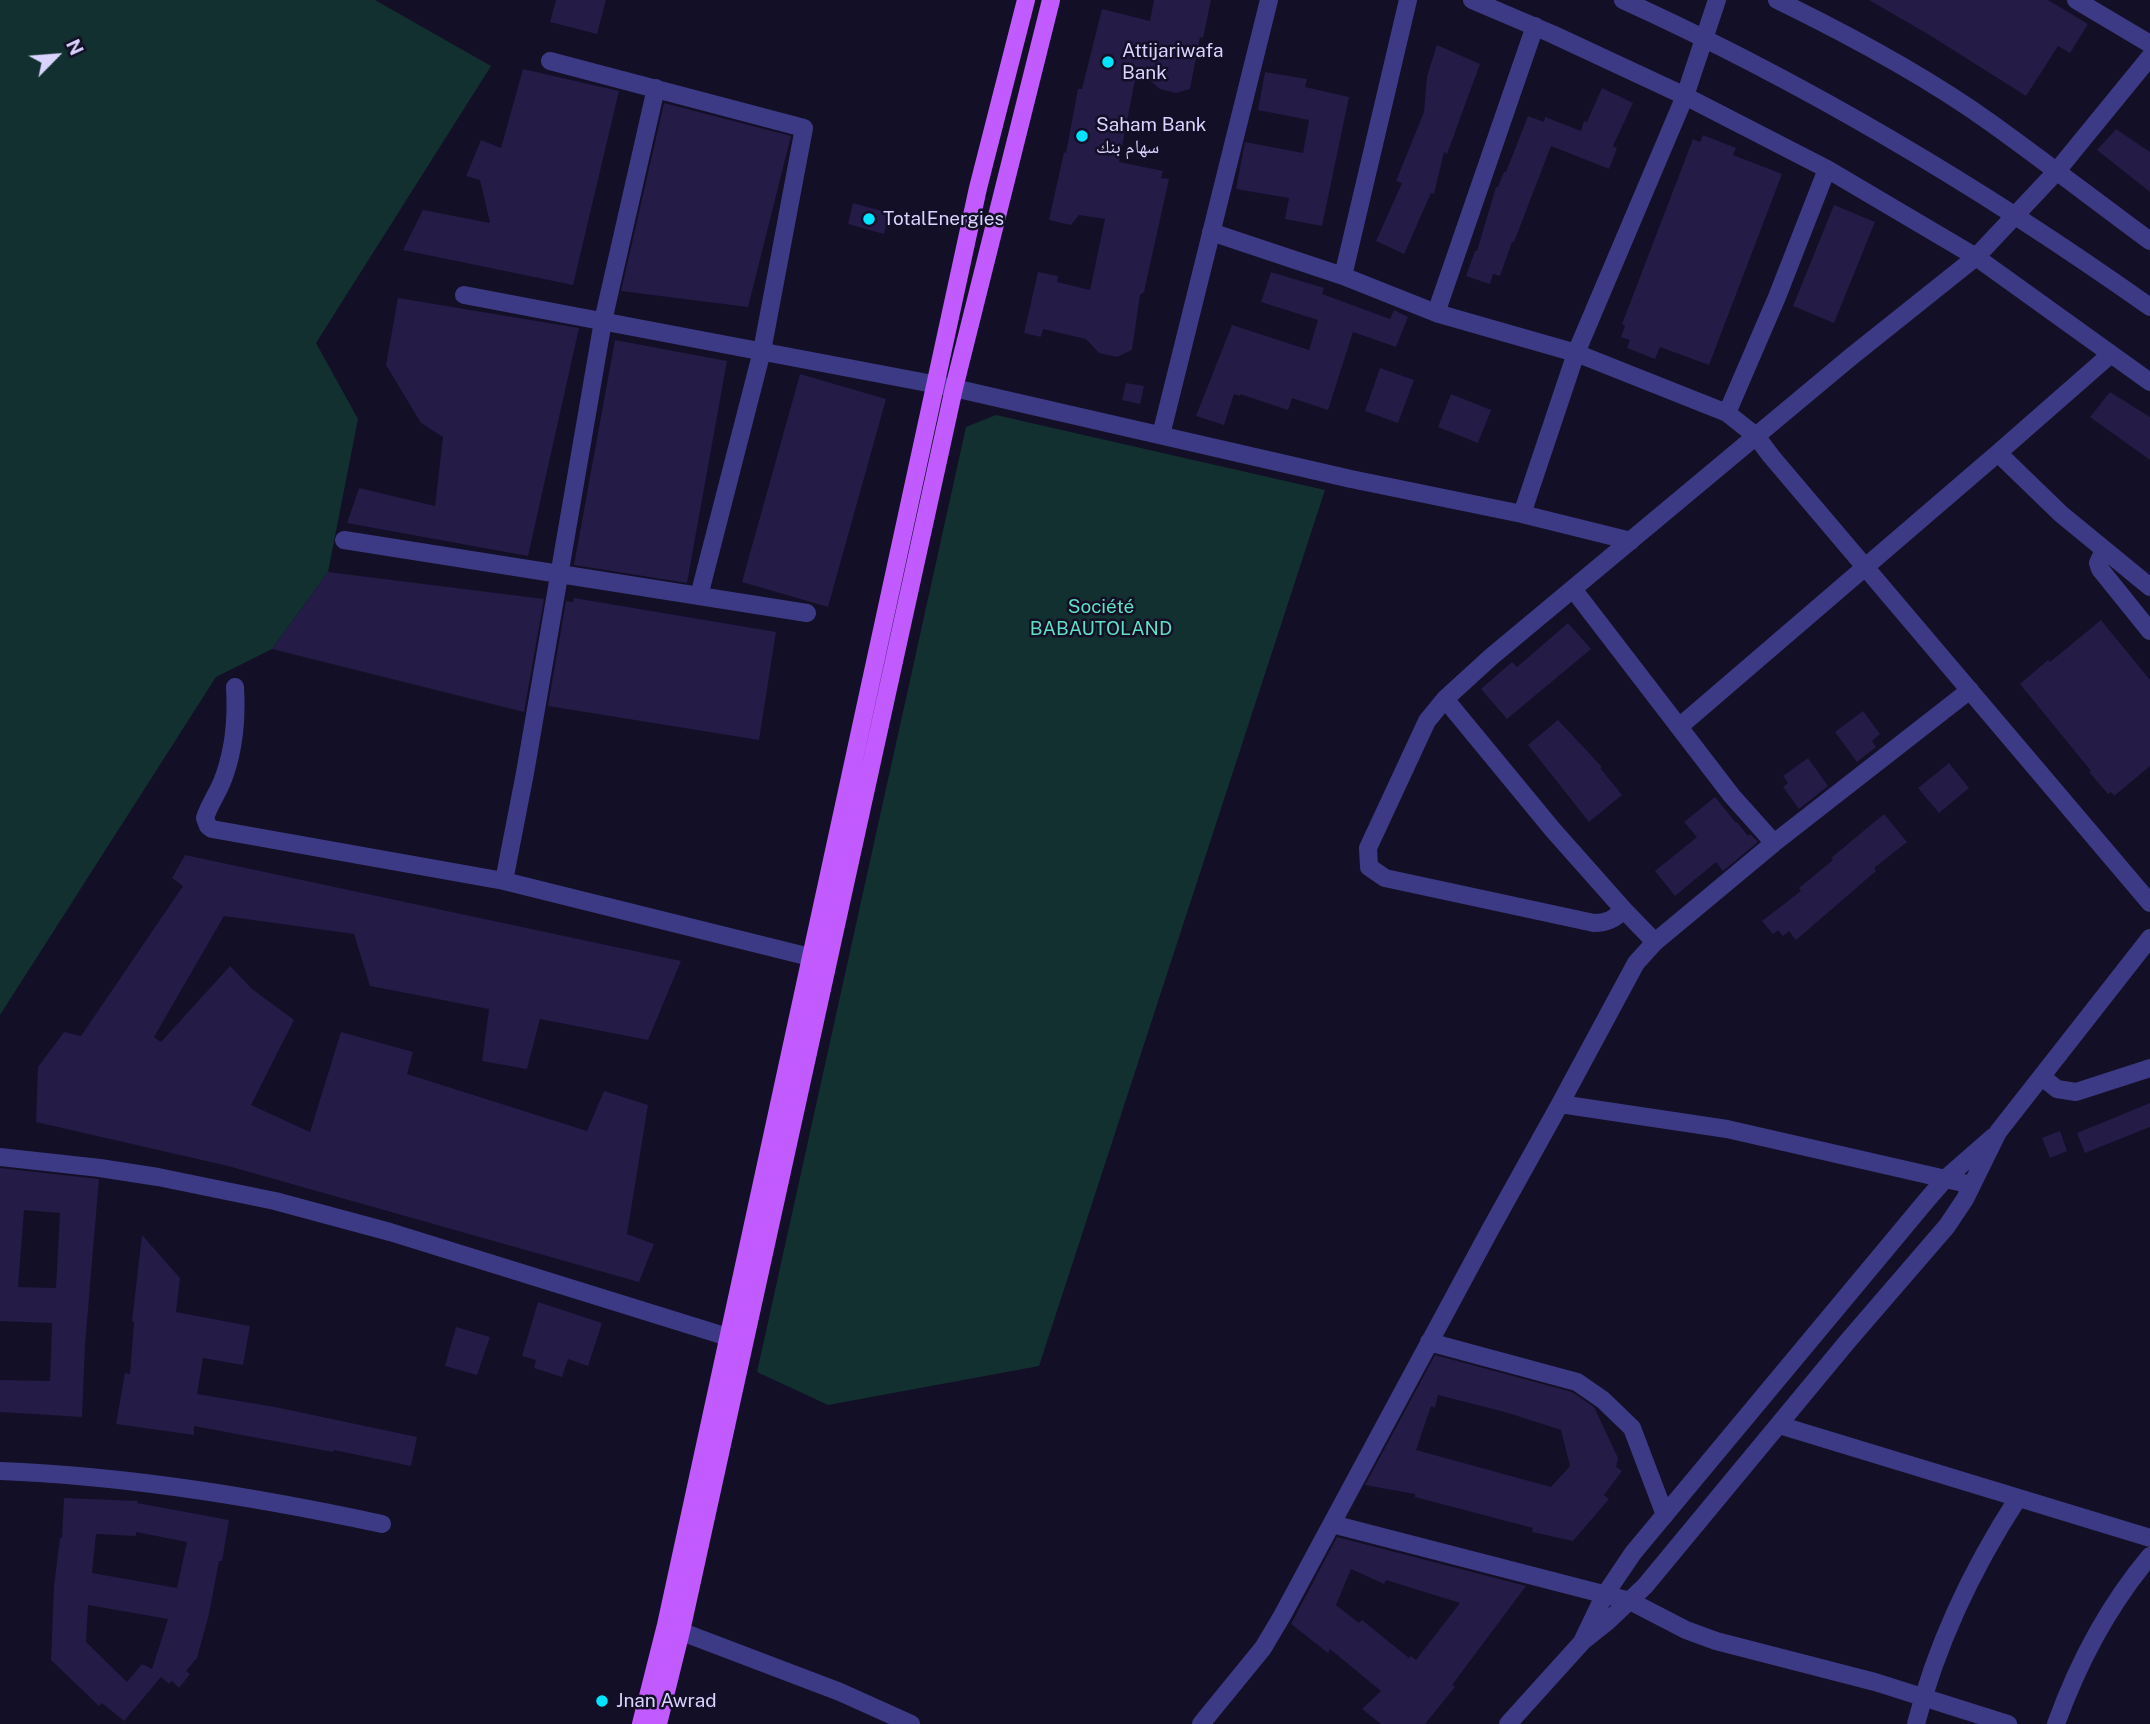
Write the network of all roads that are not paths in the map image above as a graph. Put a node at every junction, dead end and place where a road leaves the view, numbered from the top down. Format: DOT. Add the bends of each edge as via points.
graph roads {
  1 [pos="1026,0"];
  2 [pos="1051,0"];
  3 [pos="1269,0"];
  4 [pos="1408,0"];
  5 [pos="1472,0"];
  6 [pos="1623,0"];
  7 [pos="1717,0"];
  8 [pos="1777,0"];
  9 [pos="2076,0"];
  10 [pos="1535,26"];
  11 [pos="1705,37"];
  12 [pos="2150,44"];
  13 [pos="2150,57"];
  14 [pos="550,61"];
  15 [pos="656,88"];
  16 [pos="1685,96"];
  17 [pos="1827,169"];
  18 [pos="2056,172"];
  19 [pos="2016,215"];
  20 [pos="1212,232"];
  21 [pos="2150,241"];
  22 [pos="1976,257"];
  23 [pos="1343,276"];
  24 [pos="464,295"];
  25 [pos="2150,307"];
  26 [pos="1436,313"];
  27 [pos="603,321"];
  28 [pos="762,351"];
  29 [pos="1576,353"];
  30 [pos="2111,354"];
  31 [pos="2150,382"];
  32 [pos="935,384"];
  33 [pos="954,387"];
  34 [pos="1727,413"];
  35 [pos="1161,435"];
  36 [pos="1756,436"];
  37 [pos="1998,453"];
  38 [pos="1522,514"];
  39 [pos="344,540"];
  40 [pos="1630,541"];
  41 [pos="2104,550"];
  42 [pos="1865,567"];
  43 [pos="559,574"];
  44 [pos="2150,587"];
  45 [pos="1573,589"];
  46 [pos="699,596"];
  47 [pos="807,613"];
  48 [pos="2150,631"];
  49 [pos="235,687"];
  50 [pos="1970,690"];
  51 [pos="1445,699"];
  52 [pos="1678,727"];
  53 [pos="1774,843"];
  54 [pos="504,881"];
  55 [pos="2150,903"];
  56 [pos="1624,910"];
  57 [pos="2150,938"];
  58 [pos="1655,942"];
  59 [pos="810,957"];
  60 [pos="2150,1068"];
  61 [pos="2042,1077"];
  62 [pos="1560,1104"];
  63 [pos="1998,1132"];
  64 [pos="0,1157"];
  65 [pos="1945,1179"];
  66 [pos="1972,1185"];
  67 [pos="728,1338"];
  68 [pos="1429,1342"];
  69 [pos="1779,1425"];
  70 [pos="0,1471"];
  71 [pos="2018,1498"];
  72 [pos="1665,1515"];
  73 [pos="382,1524"];
  74 [pos="1332,1524"];
  75 [pos="2150,1538"];
  76 [pos="2150,1556"];
  77 [pos="1604,1596"];
  78 [pos="1630,1601"];
  79 [pos="673,1628"];
  80 [pos="1583,1641"];
  81 [pos="1923,1696"];
  82 [pos="641,1724"];
  83 [pos="658,1724"];
  84 [pos="911,1724"];
  85 [pos="1201,1724"];
  86 [pos="1508,1724"];
  87 [pos="1916,1724"];
  88 [pos="2008,1724"];
  89 [pos="2056,1724"];
  1 -- 32 [label="main road"];
  2 -- 33 [label="main road"];
  3 -- 20 [label="street"];
  4 -- 23 [label="street"];
  5 -- 10 [label="street"];
  6 -- 11 [label="street"];
  7 -- 11 [label="street"];
  8 -- 18 [label="street" via="1914,73"];
  9 -- 12 [label="street"];
  10 -- 16 [label="street"];
  10 -- 26 [label="street"];
  11 -- 16 [label="street"];
  11 -- 19 [label="street" via="1862,121"];
  13 -- 18 [label="street"];
  14 -- 15 [label="street"];
  15 -- 27 [label="street"];
  15 -- 28 [label="street" via="804,128"];
  16 -- 17 [label="street"];
  16 -- 29 [label="street"];
  17 -- 22 [label="street"];
  17 -- 34 [label="street"];
  18 -- 19 [label="street"];
  18 -- 21 [label="street"];
  19 -- 22 [label="street"];
  19 -- 25 [label="street"];
  20 -- 23 [label="street"];
  20 -- 35 [label="street"];
  22 -- 30 [label="street"];
  22 -- 36 [label="street"];
  23 -- 26 [label="street"];
  24 -- 27 [label="street"];
  26 -- 29 [label="street"];
  27 -- 28 [label="street"];
  27 -- 43 [label="street"];
  28 -- 32 [label="street"];
  28 -- 46 [label="street"];
  29 -- 34 [label="street"];
  29 -- 38 [label="street"];
  30 -- 31 [label="street"];
  30 -- 37 [label="street"];
  32 -- 33 [label="street"];
  32 -- 59 [label="main road"];
  33 -- 35 [label="street"];
  33 -- 79 [label="main road"];
  34 -- 36 [label="street"];
  35 -- 38 [label="street"];
  36 -- 40 [label="street"];
  36 -- 42 [label="street"];
  37 -- 41 [label="street"];
  37 -- 42 [label="street"];
  38 -- 40 [label="street"];
  39 -- 43 [label="street"];
  40 -- 45 [label="street"];
  41 -- 44 [label="street"];
  41 -- 48 [label="street" via="2099,569"];
  42 -- 50 [label="street"];
  42 -- 52 [label="street"];
  43 -- 46 [label="street"];
  43 -- 54 [label="street"];
  45 -- 51 [label="street"];
  45 -- 52 [label="street"];
  46 -- 47 [label="street"];
  49 -- 54 [label="street" via="230,755 205,818 212,829"];
  50 -- 53 [label="street"];
  50 -- 55 [label="street"];
  51 -- 56 [label="street"];
  51 -- 56 [label="street" via="1427,721 1374,833 1368,848 1369,867 1385,878 1594,923 1606,923"];
  52 -- 53 [label="street"];
  53 -- 58 [label="street"];
  54 -- 59 [label="street"];
  56 -- 58 [label="street"];
  57 -- 61 [label="street"];
  58 -- 62 [label="street" via="1636,963"];
  59 -- 67 [label="main road"];
  60 -- 61 [label="street" via="2076,1093 2057,1089"];
  61 -- 63 [label="street"];
  62 -- 65 [label="street" via="1727,1129"];
  62 -- 68 [label="street"];
  63 -- 65 [label="street"];
  63 -- 66 [label="street"];
  64 -- 67 [label="street" via="158,1177 275,1200"];
  65 -- 66 [label="street"];
  65 -- 72 [label="street"];
  66 -- 69 [label="street" via="1947,1226"];
  67 -- 79 [label="main road"];
  68 -- 72 [label="street" via="1577,1382 1603,1400 1632,1428"];
  68 -- 74 [label="street"];
  69 -- 71 [label="street"];
  69 -- 78 [label="street"];
  70 -- 73 [label="street" via="182,1488"];
  71 -- 75 [label="street"];
  71 -- 81 [label="street" via="1958,1603"];
  72 -- 77 [label="street"];
  74 -- 77 [label="street"];
  74 -- 85 [label="street" via="1263,1647"];
  76 -- 89 [label="street" via="2086,1651"];
  77 -- 78 [label="street"];
  77 -- 80 [label="street"];
  78 -- 80 [label="street"];
  78 -- 81 [label="street" via="1716,1641"];
  79 -- 82 [label="main road"];
  79 -- 83 [label="main road"];
  79 -- 84 [label="street"];
  80 -- 86 [label="street"];
  81 -- 87 [label="street"];
  81 -- 88 [label="street"];
}
